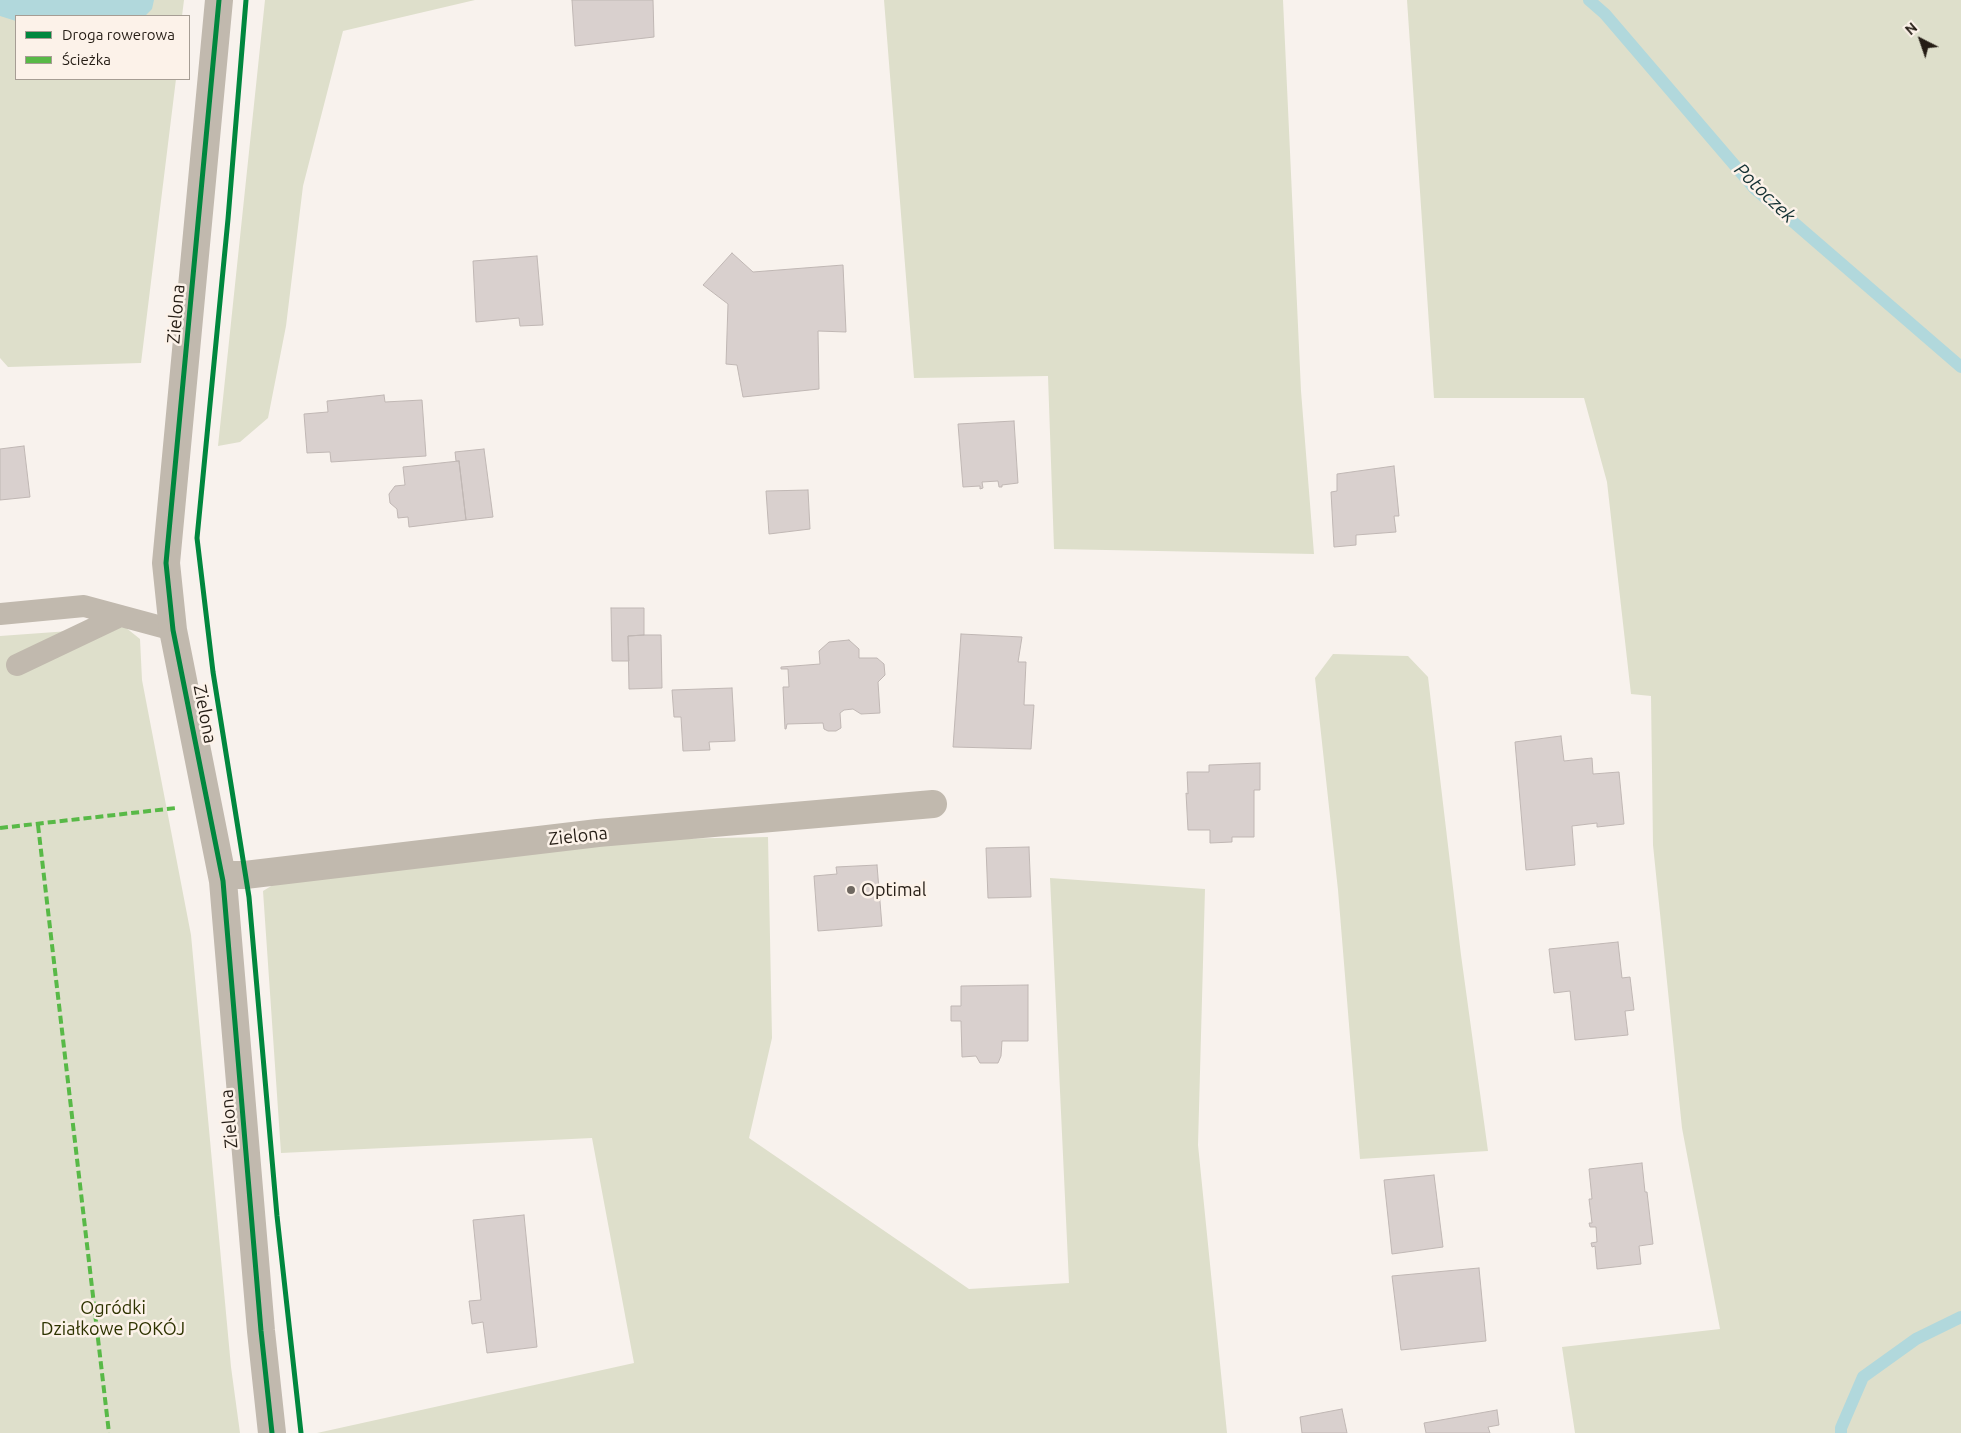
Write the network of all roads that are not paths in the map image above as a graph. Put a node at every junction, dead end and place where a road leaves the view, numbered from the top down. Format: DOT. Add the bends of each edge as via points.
graph roads {
  1 [pos="220,0"];
  2 [pos="0,614"];
  3 [pos="120,616"];
  4 [pos="174,630"];
  5 [pos="17,665"];
  6 [pos="933,804"];
  7 [pos="222,875"];
  8 [pos="272,1433"];
  1 -- 4 [label="street, Zielona" via="166,563"];
  2 -- 3 [label="lane" via="84,606"];
  3 -- 4 [label="lane"];
  3 -- 5 [label="lane"];
  4 -- 7 [label="street, Zielona"];
  6 -- 7 [label="street, Zielona" via="598,833 246,875"];
  7 -- 8 [label="street, Zielona"];
}
